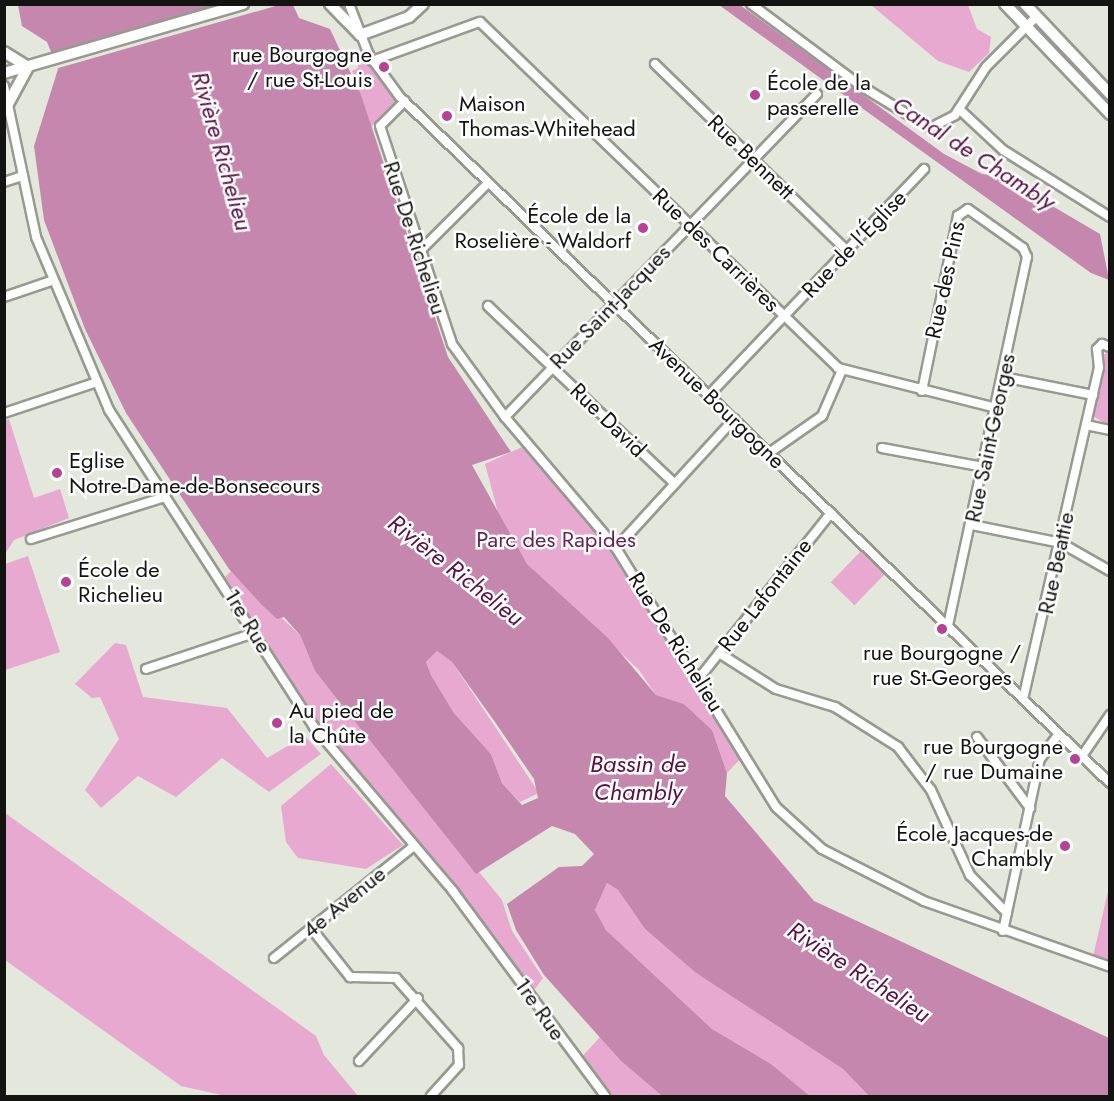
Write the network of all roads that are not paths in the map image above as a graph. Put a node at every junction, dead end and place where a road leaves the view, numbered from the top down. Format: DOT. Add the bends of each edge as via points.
graph roads {
  1 [pos="243,4"];
  2 [pos="330,4"];
  3 [pos="349,4"];
  4 [pos="423,4"];
  5 [pos="751,4"];
  6 [pos="1005,4"];
  7 [pos="1025,4"];
  8 [pos="1037,16"];
  9 [pos="1028,25"];
  10 [pos="360,34"];
  11 [pos="4,52"];
  12 [pos="372,61"];
  13 [pos="655,64"];
  14 [pos="28,67"];
  15 [pos="4,74"];
  16 [pos="4,86"];
  17 [pos="817,94"];
  18 [pos="1110,94"];
  19 [pos="7,99"];
  20 [pos="405,101"];
  21 [pos="959,109"];
  22 [pos="1110,114"];
  23 [pos="753,159"];
  24 [pos="924,169"];
  25 [pos="23,176"];
  26 [pos="4,182"];
  27 [pos="488,183"];
  28 [pos="1110,217"];
  29 [pos="690,224"];
  30 [pos="1025,250"];
  31 [pos="847,251"];
  32 [pos="419,252"];
  33 [pos="51,281"];
  34 [pos="4,297"];
  35 [pos="614,303"];
  36 [pos="488,306"];
  37 [pos="784,316"];
  38 [pos="1110,347"];
  39 [pos="553,367"];
  40 [pos="842,370"];
  41 [pos="1003,377"];
  42 [pos="94,383"];
  43 [pos="922,391"];
  44 [pos="1093,394"];
  45 [pos="709,395"];
  46 [pos="996,408"];
  47 [pos="5,410"];
  48 [pos="505,417"];
  49 [pos="734,419"];
  50 [pos="1086,426"];
  51 [pos="1110,430"];
  52 [pos="882,448"];
  53 [pos="769,453"];
  54 [pos="984,467"];
  55 [pos="675,484"];
  56 [pos="165,497"];
  57 [pos="831,513"];
  58 [pos="972,525"];
  59 [pos="31,539"];
  60 [pos="1061,543"];
  61 [pos="616,548"];
  62 [pos="1110,571"];
  63 [pos="948,626"];
  64 [pos="254,633"];
  65 [pos="719,653"];
  66 [pos="146,669"];
  67 [pos="700,677"];
  68 [pos="1023,699"];
  69 [pos="1110,715"];
  70 [pos="1059,734"];
  71 [pos="977,737"];
  72 [pos="1082,756"];
  73 [pos="1110,783"];
  74 [pos="1030,808"];
  75 [pos="414,846"];
  76 [pos="1007,913"];
  77 [pos="311,928"];
  78 [pos="1003,931"];
  79 [pos="274,958"];
  80 [pos="1110,967"];
  81 [pos="418,998"];
  82 [pos="359,1061"];
  83 [pos="431,1096"];
  84 [pos="605,1096"];
  1 -- 14 [label="main road"];
  2 -- 10 [label="main road"];
  3 -- 10 [label="street, Avenue Bourgogne"];
  4 -- 10 [label="main road" via="409,16"];
  5 -- 21 [label="street" via="918,124 936,127"];
  6 -- 9 [label="main road"];
  7 -- 8 [label="main road"];
  8 -- 9 [label="street"];
  8 -- 18 [label="main road"];
  9 -- 21 [label="street" via="986,68"];
  9 -- 22 [label="main road"];
  10 -- 12 [label="street, Avenue Bourgogne"];
  11 -- 14 [label="main road"];
  12 -- 20 [label="street, Avenue Bourgogne"];
  12 -- 29 [label="street, Rue des Carrières" via="477,21"];
  13 -- 23 [label="street, Rue Bennett"];
  14 -- 15 [label="main road"];
  14 -- 19 [label="main road"];
  16 -- 19 [label="street, 1re Rue"];
  17 -- 23 [label="street, Rue Saint-Jacques"];
  19 -- 25 [label="street, 1re Rue"];
  20 -- 27 [label="street, Avenue Bourgogne"];
  20 -- 32 [label="street, Rue De Richelieu" via="380,126"];
  21 -- 28 [label="street" via="1003,150"];
  23 -- 29 [label="street, Rue Saint-Jacques"];
  23 -- 31 [label="street, Rue Bennett"];
  24 -- 31 [label="street, Rue de l'Église"];
  25 -- 26 [label="street"];
  25 -- 33 [label="street, 1re Rue"];
  27 -- 32 [label="street"];
  27 -- 35 [label="street, Avenue Bourgogne"];
  29 -- 35 [label="street, Rue Saint-Jacques"];
  29 -- 37 [label="street, Rue des Carrières"];
  30 -- 41 [label="street, Rue Saint-Georges"];
  30 -- 43 [label="street, Rue des Pins" via="972,211 960,212"];
  31 -- 37 [label="street, Rue de l'Église"];
  32 -- 48 [label="street, Rue De Richelieu" via="452,344"];
  33 -- 34 [label="street"];
  33 -- 42 [label="street, 1re Rue"];
  35 -- 39 [label="street, Rue Saint-Jacques"];
  35 -- 45 [label="street, Avenue Bourgogne"];
  36 -- 39 [label="street, Rue David"];
  37 -- 40 [label="street, Rue des Carrières"];
  37 -- 45 [label="street, Rue de l'Église"];
  38 -- 44 [label="street, Rue Beattie" via="1098,347"];
  39 -- 48 [label="street, Rue Saint-Jacques"];
  39 -- 55 [label="street, Rue David"];
  40 -- 43 [label="street, Rue des Carrières"];
  40 -- 53 [label="street" via="822,416"];
  41 -- 44 [label="street"];
  41 -- 46 [label="street, Rue Saint-Georges"];
  42 -- 47 [label="street"];
  42 -- 56 [label="street, 1re Rue"];
  43 -- 46 [label="street, Rue des Carrières"];
  44 -- 50 [label="street, Rue Beattie"];
  45 -- 49 [label="street, Avenue Bourgogne"];
  46 -- 54 [label="street, Rue Saint-Georges"];
  48 -- 61 [label="street, Rue De Richelieu"];
  49 -- 53 [label="street, Avenue Bourgogne"];
  49 -- 55 [label="street"];
  50 -- 51 [label="street"];
  50 -- 60 [label="street, Rue Beattie"];
  52 -- 54 [label="street"];
  53 -- 57 [label="street, Avenue Bourgogne"];
  54 -- 58 [label="street, Rue Saint-Georges"];
  55 -- 61 [label="street"];
  56 -- 59 [label="street"];
  56 -- 64 [label="street, 1re Rue"];
  57 -- 63 [label="street, Avenue Bourgogne"];
  57 -- 65 [label="street, Rue Lafontaine"];
  58 -- 60 [label="street"];
  58 -- 63 [label="street, Rue Saint-Georges"];
  60 -- 62 [label="street"];
  60 -- 68 [label="street, Rue Beattie"];
  61 -- 67 [label="street, Rue De Richelieu"];
  63 -- 68 [label="street, Avenue Bourgogne"];
  64 -- 66 [label="street"];
  64 -- 75 [label="street, 1re Rue" via="314,727"];
  65 -- 67 [label="street, Rue Lafontaine"];
  65 -- 76 [label="street" via="776,689 835,707 898,747 931,789 970,874"];
  67 -- 78 [label="street, Rue De Richelieu" via="766,792 809,839 924,902"];
  68 -- 70 [label="street, Avenue Bourgogne"];
  69 -- 72 [label="street"];
  70 -- 72 [label="street, Avenue Bourgogne"];
  70 -- 74 [label="street" via="1041,754"];
  71 -- 74 [label="street"];
  72 -- 73 [label="street, Avenue Bourgogne"];
  74 -- 76 [label="street"];
  75 -- 77 [label="street, 4e Avenue"];
  75 -- 84 [label="street, 1re Rue"];
  76 -- 78 [label="street"];
  77 -- 79 [label="street, 4e Avenue"];
  77 -- 81 [label="street" via="350,977 360,981 389,975"];
  78 -- 80 [label="street, Rue De Richelieu"];
  81 -- 82 [label="street"];
  81 -- 83 [label="street" via="460,1059"];
}
